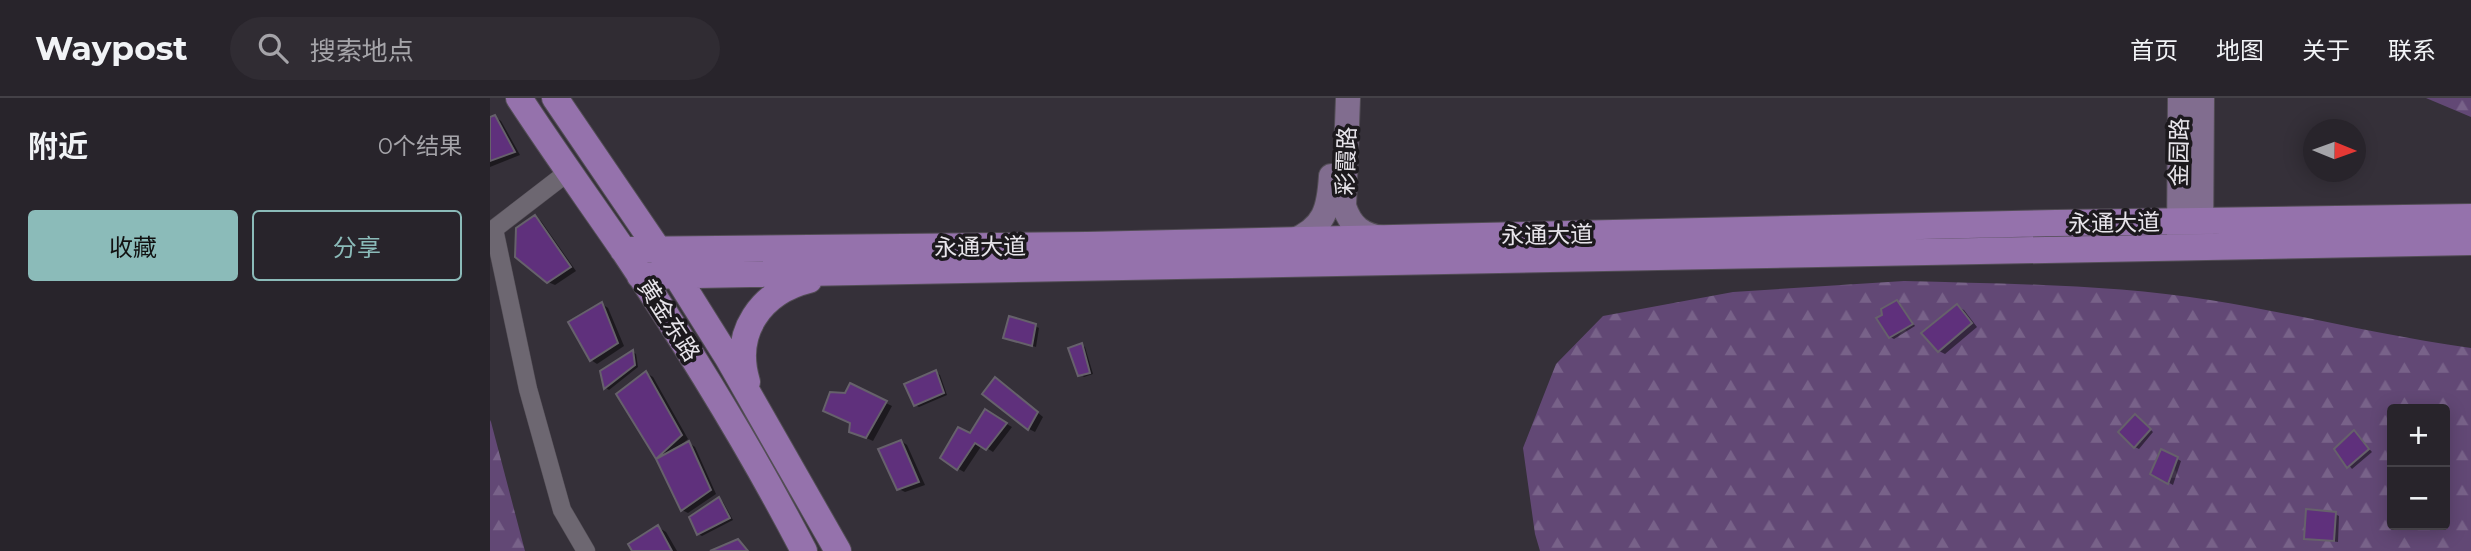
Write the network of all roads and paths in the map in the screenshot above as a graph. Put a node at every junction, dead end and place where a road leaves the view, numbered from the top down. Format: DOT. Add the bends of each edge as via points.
graph roads {
  1 [pos="519,98"];
  2 [pos="555,98"];
  3 [pos="1335,98"];
  4 [pos="1348,98"];
  5 [pos="2180,98"];
  6 [pos="2202,98"];
  7 [pos="568,172"];
  8 [pos="2190,183"];
  9 [pos="2471,217"];
  10 [pos="2246,221"];
  11 [pos="2139,222"];
  12 [pos="641,224"];
  13 [pos="2190,234"];
  14 [pos="1387,239"];
  15 [pos="1292,241"];
  16 [pos="2471,242"];
  17 [pos="623,250"];
  18 [pos="658,250"];
  19 [pos="703,250"];
  20 [pos="837,273"];
  21 [pos="676,275"];
  22 [pos="640,276"];
  23 [pos="755,403"];
  24 [pos="586,551"];
  25 [pos="804,551"];
  26 [pos="838,551"];
  1 -- 7 [label="main road, 黄金东路"];
  2 -- 12 [label="main road, 黄金东路"];
  3 -- 15 [label="main road, 彩霞路" via="1327,208 1316,227"];
  4 -- 14 [label="main road, 彩霞路" via="1344,206 1357,229"];
  5 -- 8 [label="main road, 金园路"];
  6 -- 8 [label="main road, 金园路"];
  7 -- 17 [label="main road, 黄金东路"];
  7 -- 24 [label="street" via="494,229 528,388 558,496"];
  8 -- 10 [label="main road" via="2223,214"];
  8 -- 11 [label="main road" via="2162,211"];
  8 -- 13 [label="main road, 金园路"];
  9 -- 10 [label="main road, 永通大道"];
  10 -- 13 [label="main road, 永通大道"];
  11 -- 13 [label="main road, 永通大道"];
  11 -- 14 [label="main road, 永通大道"];
  12 -- 18 [label="main road, 黄金东路"];
  12 -- 19 [label="main road" via="668,241"];
  13 -- 16 [label="main road, 永通大道"];
  13 -- 20 [label="main road, 永通大道"];
  14 -- 15 [label="main road, 永通大道"];
  15 -- 19 [label="main road, 永通大道"];
  17 -- 18 [label="main road, 永通大道"];
  17 -- 22 [label="main road, 黄金东路"];
  18 -- 19 [label="main road, 永通大道"];
  18 -- 21 [label="main road, 黄金东路"];
  20 -- 21 [label="main road, 永通大道"];
  20 -- 23 [label="main road" via="779,290 754,315 743,359"];
  21 -- 22 [label="main road, 永通大道"];
  21 -- 23 [label="main road, 黄金东路"];
  22 -- 25 [label="main road, 黄金东路" via="730,415"];
  23 -- 26 [label="main road, 黄金东路"];
}
